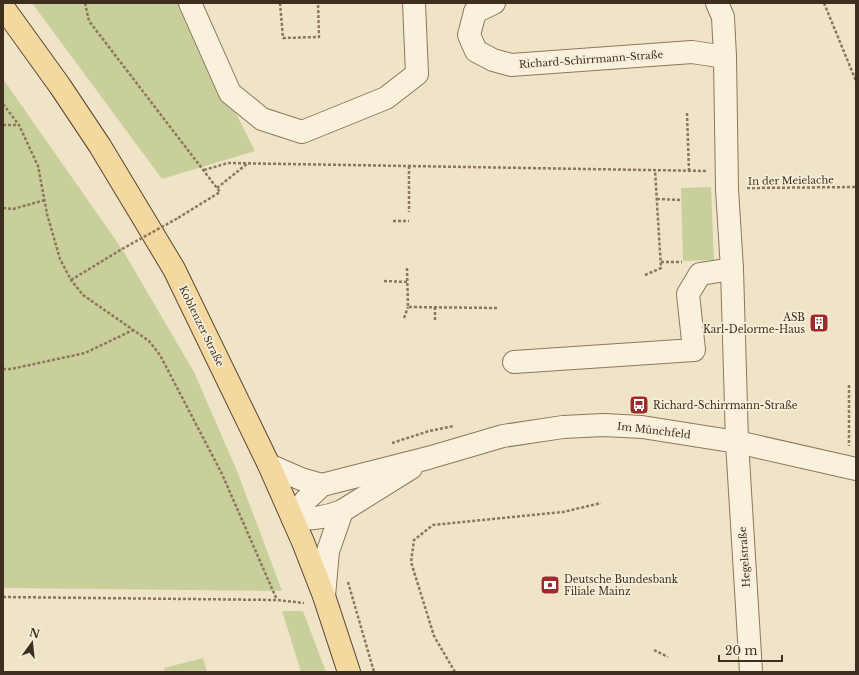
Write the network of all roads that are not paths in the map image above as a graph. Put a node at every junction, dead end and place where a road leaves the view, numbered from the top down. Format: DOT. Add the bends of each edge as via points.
graph roads {
  1 [pos="190,3"];
  2 [pos="414,3"];
  3 [pos="717,3"];
  4 [pos="477,6"];
  5 [pos="3,7"];
  6 [pos="725,57"];
  7 [pos="732,269"];
  8 [pos="514,362"];
  9 [pos="737,442"];
  10 [pos="428,458"];
  11 [pos="853,461"];
  12 [pos="269,465"];
  13 [pos="322,485"];
  14 [pos="342,511"];
  15 [pos="293,519"];
  16 [pos="315,600"];
  17 [pos="349,672"];
  18 [pos="751,672"];
  1 -- 2 [label="street" via="230,93 262,119 302,132 386,98 417,74"];
  3 -- 6 [label="street" via="723,17"];
  4 -- 6 [label="street, Richard-Schirrmann-Straße" via="469,35 476,51 493,60 511,65 692,52"];
  5 -- 12 [label="main road, Koblenzer Straße" via="100,146 174,269"];
  6 -- 7 [label="street" via="727,180"];
  7 -- 8 [label="street" via="700,274 688,294 694,350"];
  7 -- 9 [label="street"];
  9 -- 10 [label="street, Im Münchfeld" via="634,426 563,427 504,436"];
  9 -- 11 [label="street, Im Münchfeld"];
  9 -- 18 [label="street, Hegelstraße"];
  10 -- 13 [label="street, Im Münchfeld"];
  10 -- 14 [label="street, Im Münchfeld"];
  12 -- 13 [label="street"];
  12 -- 15 [label="main road, Koblenzer Straße"];
  13 -- 15 [label="street, Im Münchfeld" via="305,500"];
  14 -- 15 [label="street, Im Münchfeld" via="315,519"];
  14 -- 16 [label="street"];
  15 -- 16 [label="main road, Koblenzer Straße"];
  16 -- 17 [label="main road, Koblenzer Straße"];
}
